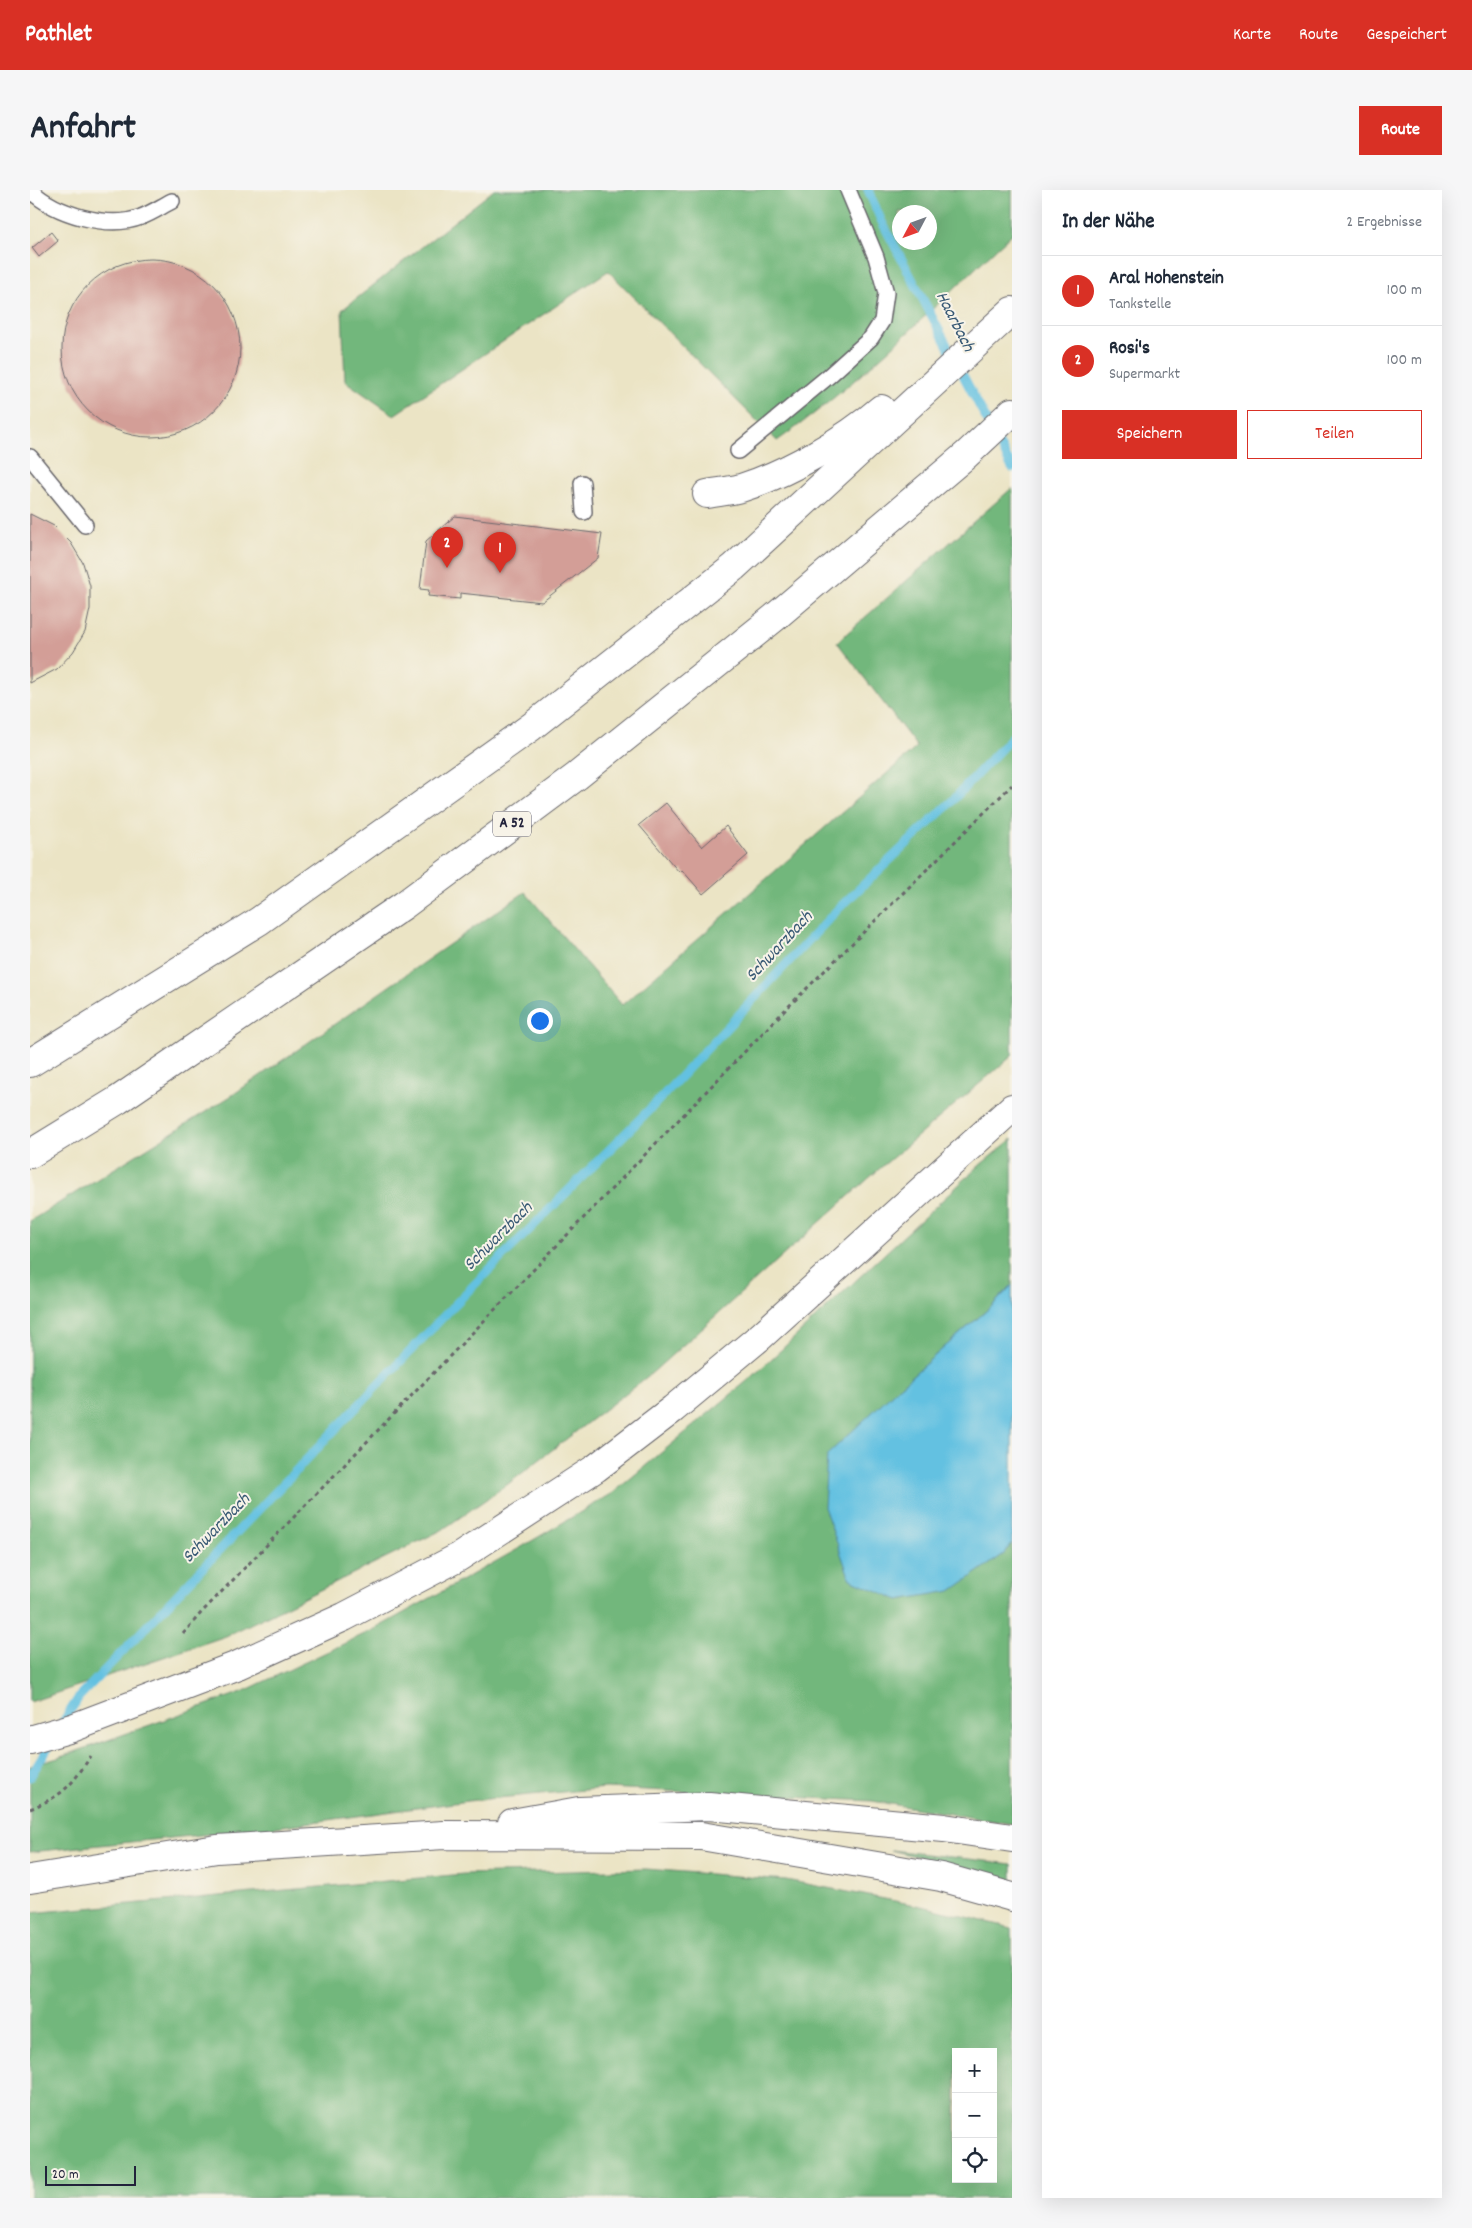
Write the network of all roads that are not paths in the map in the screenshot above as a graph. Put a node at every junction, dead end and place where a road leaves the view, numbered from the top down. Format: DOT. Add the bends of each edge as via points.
graph roads {
  1 [pos="30,190"];
  2 [pos="848,190"];
  3 [pos="172,201"];
  4 [pos="1012,310"];
  5 [pos="911,393"];
  6 [pos="1012,412"];
  7 [pos="738,451"];
  8 [pos="30,457"];
  9 [pos="582,483"];
  10 [pos="707,494"];
  11 [pos="584,512"];
  12 [pos="85,525"];
  13 [pos="30,1063"];
  14 [pos="1012,1108"];
  15 [pos="30,1154"];
  16 [pos="30,1740"];
  17 [pos="444,1836"];
  18 [pos="1012,1838"];
  19 [pos="30,1879"];
  20 [pos="1012,1897"];
  1 -- 3 [label="lane" via="66,212 103,222 140,218"];
  2 -- 7 [label="lane" via="876,257 886,292 882,321 871,338"];
  4 -- 5 [label="highway"];
  5 -- 10 [label="highway" via="860,427 778,474 740,488"];
  5 -- 13 [label="highway" via="734,567 531,727 259,921"];
  6 -- 15 [label="highway, A 52" via="774,618 577,776 435,882 118,1100"];
  8 -- 12 [label="lane"];
  9 -- 11 [label="lane"];
  14 -- 16 [label="highway" via="761,1336 673,1409 596,1468 459,1558 344,1617 238,1665 72,1728"];
  17 -- 18 [label="highway" via="579,1810 709,1806 944,1828"];
  17 -- 19 [label="highway" via="218,1850"];
  17 -- 20 [label="highway" via="701,1836 941,1877"];
}
